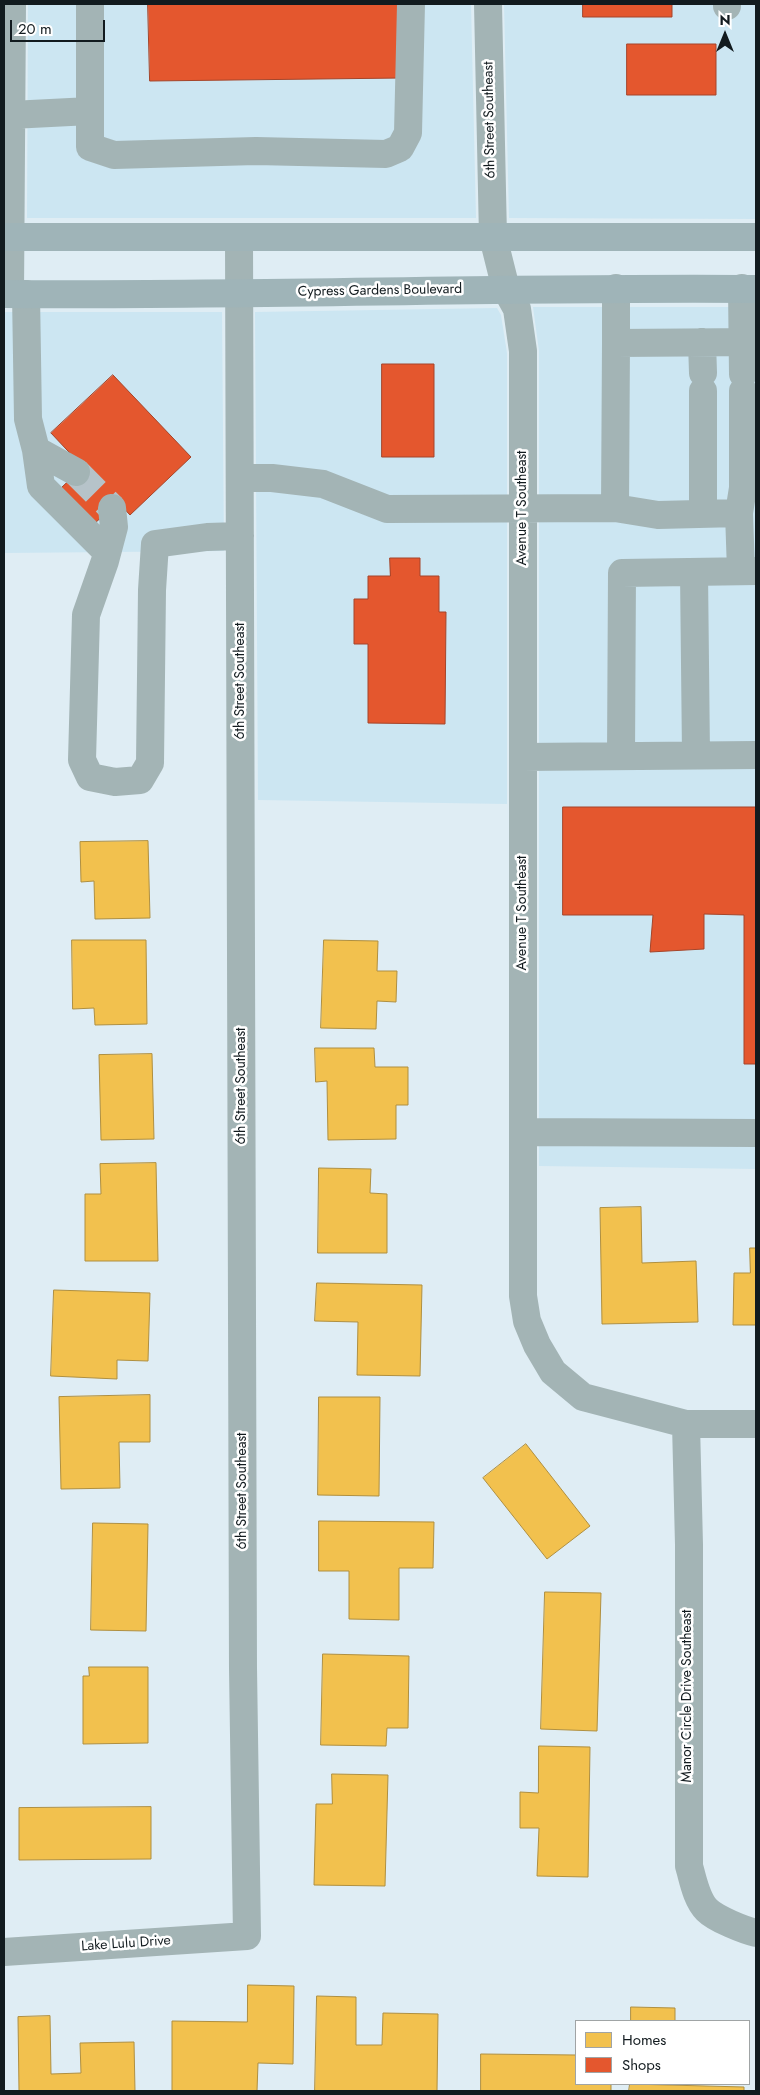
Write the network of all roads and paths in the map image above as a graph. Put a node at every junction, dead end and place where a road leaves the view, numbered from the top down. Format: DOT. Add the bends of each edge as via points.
graph roads {
  1 [pos="12,4"];
  2 [pos="90,4"];
  3 [pos="411,4"];
  4 [pos="488,4"];
  5 [pos="90,111"];
  6 [pos="11,115"];
  7 [pos="7,237"];
  8 [pos="239,237"];
  9 [pos="493,237"];
  10 [pos="756,237"];
  11 [pos="616,288"];
  12 [pos="749,288"];
  13 [pos="506,289"];
  14 [pos="13,294"];
  15 [pos="238,294"];
  16 [pos="702,342"];
  17 [pos="749,342"];
  18 [pos="616,343"];
  19 [pos="36,450"];
  20 [pos="76,472"];
  21 [pos="240,478"];
  22 [pos="112,508"];
  23 [pos="523,508"];
  24 [pos="615,508"];
  25 [pos="739,513"];
  26 [pos="703,514"];
  27 [pos="240,536"];
  28 [pos="107,552"];
  29 [pos="749,571"];
  30 [pos="694,572"];
  31 [pos="696,755"];
  32 [pos="756,755"];
  33 [pos="621,756"];
  34 [pos="523,757"];
  35 [pos="523,1132"];
  36 [pos="756,1133"];
  37 [pos="686,1424"];
  38 [pos="756,1424"];
  39 [pos="756,1933"];
  40 [pos="247,1936"];
  41 [pos="4,1952"];
  1 -- 6 [label="street"];
  2 -- 5 [label="street"];
  3 -- 5 [label="street" via="408,133 400,148 386,154 256,151 114,155 90,147"];
  4 -- 9 [label="street, 6th Street Southeast"];
  5 -- 6 [label="street"];
  6 -- 7 [label="street"];
  7 -- 8 [label="main road"];
  7 -- 14 [label="street"];
  8 -- 9 [label="main road"];
  8 -- 15 [label="street, 6th Street Southeast"];
  9 -- 10 [label="main road"];
  9 -- 13 [label="street, Avenue T Southeast"];
  11 -- 12 [label="main road, Cypress Gardens Boulevard"];
  11 -- 13 [label="main road, Cypress Gardens Boulevard"];
  11 -- 18 [label="street"];
  12 -- 17 [label="street"];
  13 -- 15 [label="main road, Cypress Gardens Boulevard"];
  13 -- 23 [label="street, Avenue T Southeast" via="516,309 523,351"];
  14 -- 15 [label="main road, Cypress Gardens Boulevard"];
  14 -- 19 [label="street" via="28,419"];
  15 -- 21 [label="street, 6th Street Southeast"];
  16 -- 17 [label="street"];
  16 -- 18 [label="street"];
  16 -- 26 [label="street"];
  17 -- 25 [label="street" via="743,383 743,488"];
  18 -- 24 [label="street"];
  19 -- 20 [label="street"];
  19 -- 28 [label="street" via="41,486"];
  21 -- 23 [label="street" via="323,484 387,509"];
  21 -- 27 [label="street, 6th Street Southeast"];
  22 -- 28 [label="street" via="114,527"];
  23 -- 24 [label="street"];
  23 -- 34 [label="street, Avenue T Southeast"];
  24 -- 26 [label="street" via="658,515"];
  25 -- 26 [label="street"];
  25 -- 29 [label="street"];
  27 -- 28 [label="street" via="155,544 150,763 140,780 115,782 90,777 82,760 86,615"];
  27 -- 40 [label="street, 6th Street Southeast" via="243,1668"];
  29 -- 30 [label="street"];
  30 -- 31 [label="street"];
  30 -- 33 [label="street" via="622,573"];
  31 -- 32 [label="street"];
  31 -- 33 [label="street"];
  33 -- 34 [label="street"];
  34 -- 35 [label="street, Avenue T Southeast"];
  35 -- 36 [label="street"];
  35 -- 37 [label="street, Avenue T Southeast" via="523,1296 527,1320 537,1345 553,1372 582,1397"];
  37 -- 38 [label="street, Avenue T Southeast"];
  37 -- 39 [label="street, Manor Circle Drive Southeast" via="689,1866 696,1891 707,1910 740,1929"];
  40 -- 41 [label="street, Lake Lulu Drive"];
}
